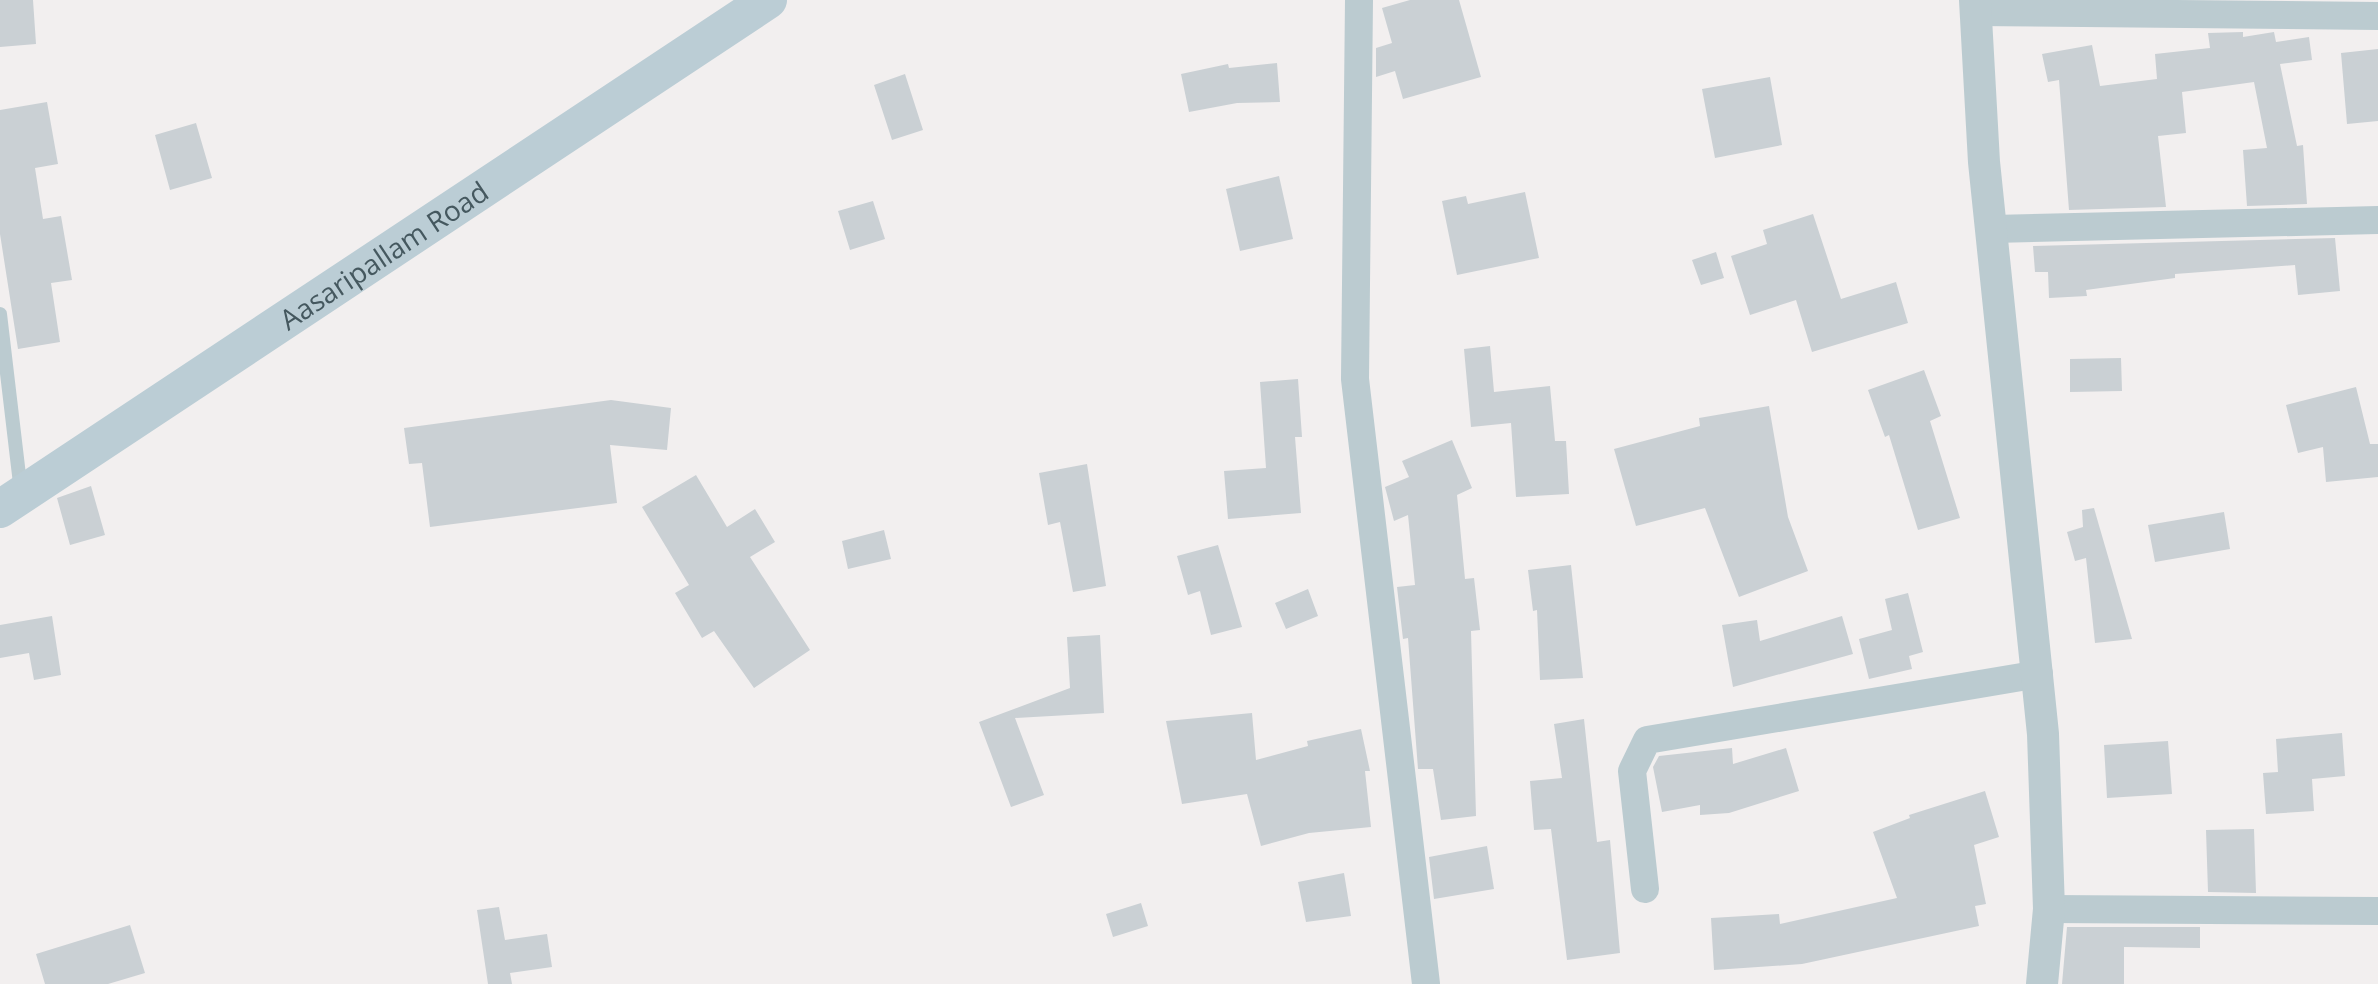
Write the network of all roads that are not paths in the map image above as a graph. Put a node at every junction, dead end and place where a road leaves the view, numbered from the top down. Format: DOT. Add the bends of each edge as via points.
graph roads {
  1 [pos="768,0"];
  2 [pos="1359,0"];
  3 [pos="1975,6"];
  4 [pos="2378,16"];
  5 [pos="2378,220"];
  6 [pos="1993,229"];
  7 [pos="0,314"];
  8 [pos="10,502"];
  9 [pos="2038,674"];
  10 [pos="1645,889"];
  11 [pos="2049,909"];
  12 [pos="2378,911"];
  13 [pos="1426,984"];
  14 [pos="2042,984"];
  1 -- 8 [label="main road, Aasaripallam Road"];
  2 -- 13 [label="street" via="1355,379"];
  3 -- 4 [label="street"];
  3 -- 6 [label="street"];
  5 -- 6 [label="street"];
  6 -- 9 [label="street"];
  7 -- 8 [label="lane"];
  9 -- 10 [label="street" via="1648,740 1632,771"];
  9 -- 11 [label="street"];
  11 -- 12 [label="street"];
  11 -- 14 [label="street"];
}
